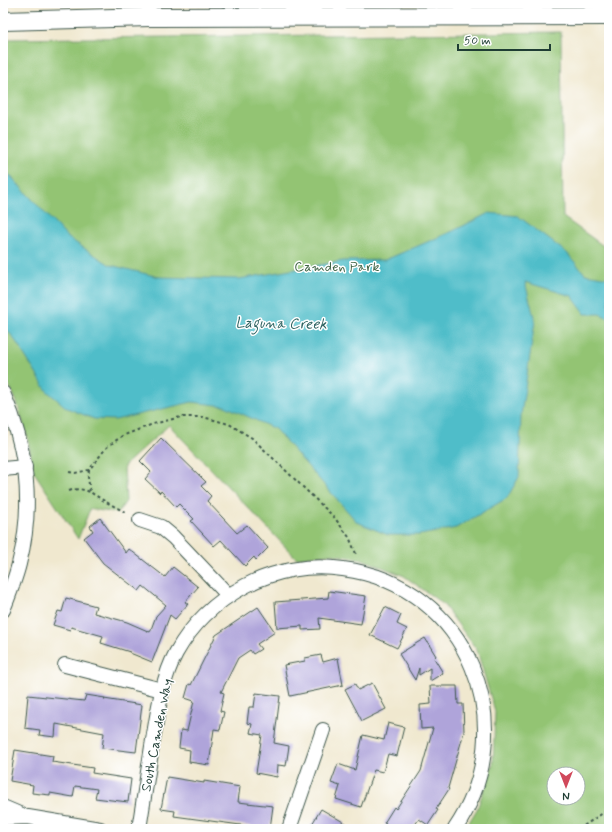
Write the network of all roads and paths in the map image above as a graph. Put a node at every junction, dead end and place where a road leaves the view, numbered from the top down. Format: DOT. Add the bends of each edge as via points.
graph roads {
  1 [pos="149,10"];
  2 [pos="609,16"];
  3 [pos="3,21"];
  4 [pos="3,393"];
  5 [pos="25,467"];
  6 [pos="3,469"];
  7 [pos="88,470"];
  8 [pos="69,472"];
  9 [pos="69,491"];
  10 [pos="90,492"];
  11 [pos="125,512"];
  12 [pos="140,520"];
  13 [pos="357,556"];
  14 [pos="228,596"];
  15 [pos="3,610"];
  16 [pos="65,665"];
  17 [pos="162,690"];
  18 [pos="323,730"];
  19 [pos="3,807"];
  20 [pos="609,810"];
  21 [pos="28,817"];
  22 [pos="3,818"];
  23 [pos="100,829"];
  24 [pos="139,829"];
  25 [pos="289,829"];
  26 [pos="455,829"];
  27 [pos="580,829"];
  1 -- 2 [label="main road"];
  1 -- 3 [label="main road"];
  4 -- 5 [label="street" via="19,438"];
  5 -- 6 [label="street"];
  5 -- 15 [label="street" via="25,538 18,570"];
  7 -- 8 [label="path"];
  7 -- 10 [label="path"];
  7 -- 13 [label="path" via="106,448 122,436 153,424 181,417 203,417 229,424 252,438 334,517 349,537"];
  9 -- 10 [label="path" via="84,489"];
  10 -- 11 [label="path"];
  12 -- 14 [label="street" via="161,528 173,537"];
  14 -- 17 [label="street, South Camden Way" via="202,619 183,641"];
  14 -- 26 [label="street, South Camden Way" via="252,582 279,572 307,568 336,568 364,572 391,582 416,597 440,618 459,640 472,665 481,691 485,718 481,772 465,813"];
  16 -- 17 [label="street"];
  17 -- 24 [label="street, South Camden Way"];
  18 -- 25 [label="street"];
  19 -- 21 [label="street"];
  20 -- 27 [label="path"];
  21 -- 22 [label="street"];
  21 -- 23 [label="street"];
}
